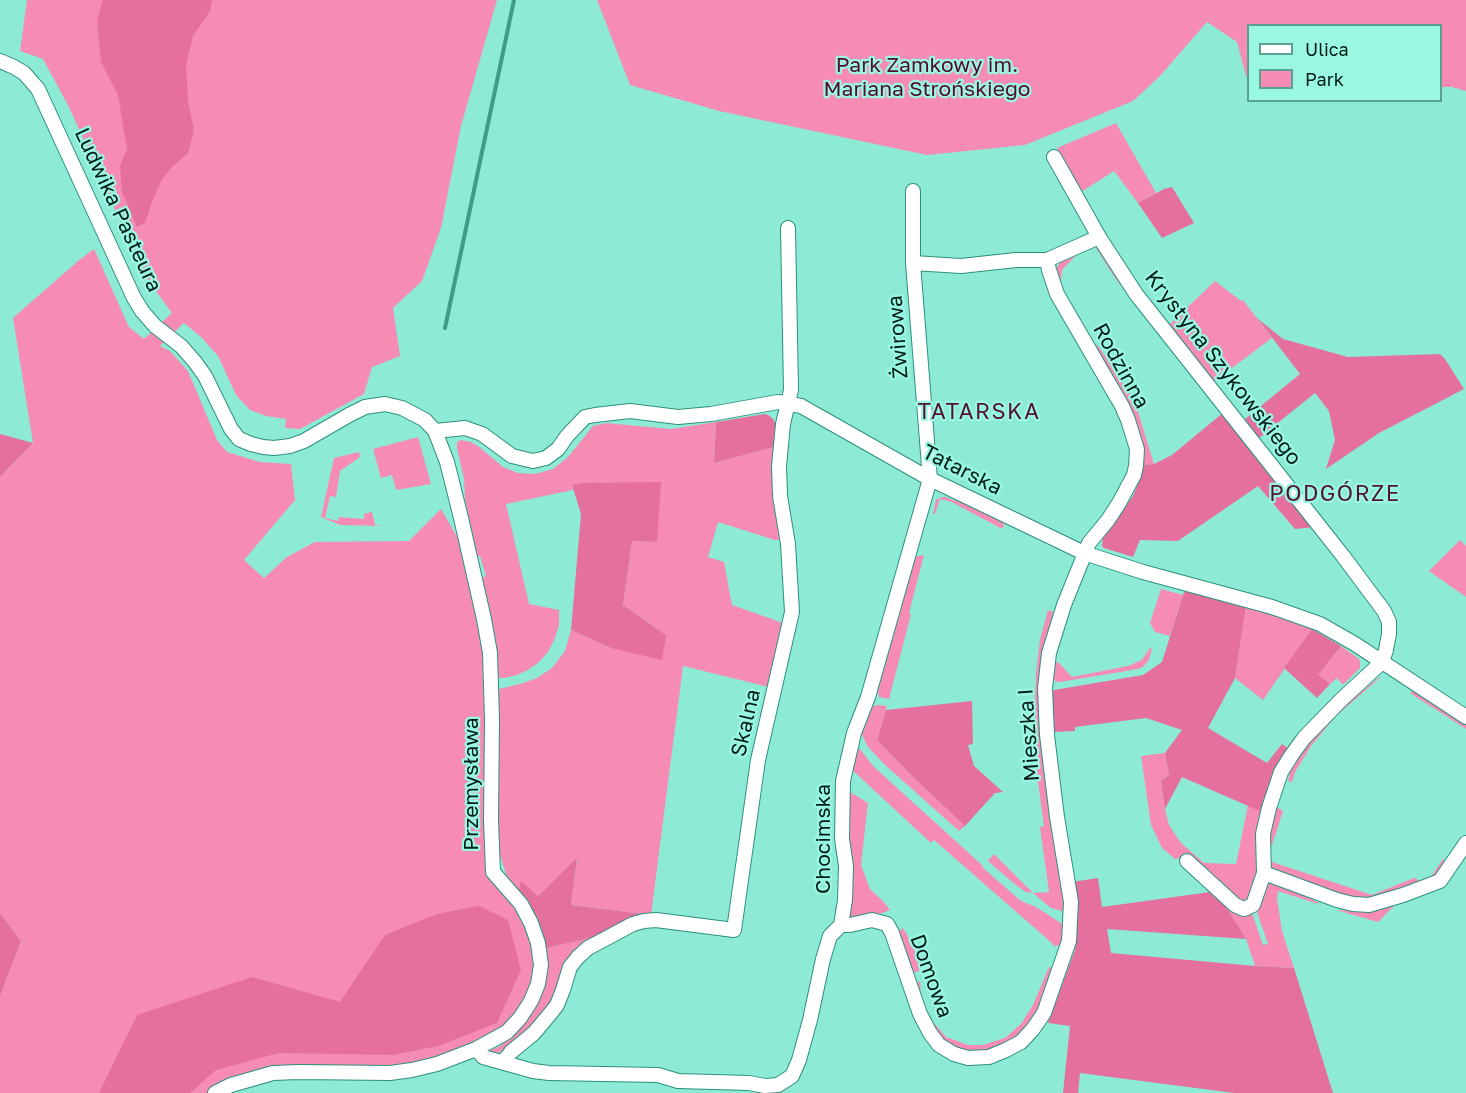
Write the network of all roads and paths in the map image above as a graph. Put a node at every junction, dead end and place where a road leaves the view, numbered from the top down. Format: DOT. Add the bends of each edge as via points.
graph roads {
  1 [pos="0,61"];
  2 [pos="1054,157"];
  3 [pos="913,191"];
  4 [pos="788,228"];
  5 [pos="1099,237"];
  6 [pos="1047,260"];
  7 [pos="913,263"];
  8 [pos="787,403"];
  9 [pos="435,430"];
  10 [pos="930,479"];
  11 [pos="1084,553"];
  12 [pos="1382,662"];
  13 [pos="1466,717"];
  14 [pos="1466,843"];
  15 [pos="1187,861"];
  16 [pos="1264,873"];
  17 [pos="1070,920"];
  18 [pos="841,925"];
  19 [pos="476,1049"];
  20 [pos="503,1062"];
  21 [pos="680,1087"];
  22 [pos="781,1089"];
  23 [pos="215,1093"];
  1 -- 9 [label="street, Ludwika Pasteura" via="24,73 38,89 134,298 155,326 182,346 195,362 239,439 263,447 290,446 365,407 385,404 402,408"];
  2 -- 5 [label="street, Krystyna Szykowskiego"];
  3 -- 7 [label="street, Żwirowa"];
  4 -- 8 [label="street, Skalna" via="791,390"];
  5 -- 6 [label="street"];
  5 -- 12 [label="street, Krystyna Szykowskiego" via="1137,294 1384,611 1389,628"];
  6 -- 7 [label="street" via="961,267"];
  6 -- 11 [label="street, Rodzinna" via="1057,294 1122,406 1137,448 1134,475"];
  7 -- 10 [label="street, Żwirowa"];
  8 -- 9 [label="street, Tatarska" via="678,417 630,411 585,417 558,449 546,458 533,460 512,456 482,434 465,428"];
  8 -- 10 [label="street, Tatarska" via="801,406"];
  8 -- 20 [label="street, Skalna" via="779,466 792,612 758,760 734,930 644,921 588,948 570,967 550,1014"];
  9 -- 19 [label="street, Przemysława" via="461,518 489,653 493,872 531,922 541,965 538,984 520,1018 507,1032"];
  10 -- 11 [label="street, Tatarska"];
  10 -- 18 [label="street, Chocimska" via="843,780 842,839 846,866"];
  11 -- 12 [label="street, Tatarska" via="1311,620"];
  11 -- 17 [label="street, Mieszka I" via="1049,653 1045,688 1051,774 1071,902"];
  12 -- 13 [label="street, Tatarska"];
  12 -- 16 [label="street" via="1316,725 1281,772 1263,834"];
  14 -- 16 [label="street" via="1440,881 1369,906 1336,900"];
  15 -- 16 [label="street" via="1244,909 1253,905"];
  17 -- 18 [label="street, Domowa" via="1062,962 1044,1013 1033,1029 1006,1050 989,1057 968,1058 939,1045 930,1033 887,924 872,920"];
  18 -- 22 [label="street, Chocimska" via="830,936 823,958 799,1060"];
  19 -- 20 [label="street" via="483,1057"];
  19 -- 23 [label="street, Przemysława" via="437,1064 390,1073 273,1073"];
  20 -- 21 [label="street" via="549,1073 658,1075"];
  21 -- 22 [label="street" via="749,1083"];
}
